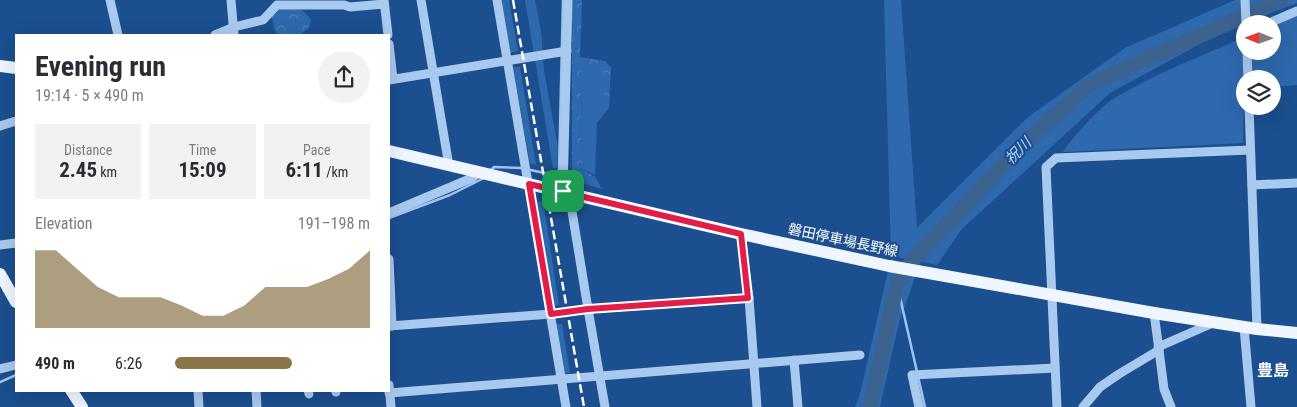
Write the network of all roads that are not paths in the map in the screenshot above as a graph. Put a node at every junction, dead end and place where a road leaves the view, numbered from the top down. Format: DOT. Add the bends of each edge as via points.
graph roads {
  1 [pos="110,0"];
  2 [pos="231,0"];
  3 [pos="420,0"];
  4 [pos="498,0"];
  5 [pos="568,0"];
  6 [pos="1245,0"];
  7 [pos="384,2"];
  8 [pos="1297,11"];
  9 [pos="1246,15"];
  10 [pos="1281,18"];
  11 [pos="234,31"];
  12 [pos="118,34"];
  13 [pos="220,34"];
  14 [pos="388,34"];
  15 [pos="566,51"];
  16 [pos="508,60"];
  17 [pos="390,62"];
  18 [pos="0,66"];
  19 [pos="15,68"];
  20 [pos="433,72"];
  21 [pos="391,80"];
  22 [pos="1249,115"];
  23 [pos="15,121"];
  24 [pos="0,126"];
  25 [pos="1250,150"];
  26 [pos="390,151"];
  27 [pos="449,166"];
  28 [pos="479,172"];
  29 [pos="1297,183"];
  30 [pos="529,184"];
  31 [pos="1252,185"];
  32 [pos="566,192"];
  33 [pos="390,213"];
  34 [pos="741,234"];
  35 [pos="15,243"];
  36 [pos="0,245"];
  37 [pos="0,274"];
  38 [pos="1051,295"];
  39 [pos="748,298"];
  40 [pos="15,300"];
  41 [pos="588,309"];
  42 [pos="1154,313"];
  43 [pos="551,314"];
  44 [pos="1214,322"];
  45 [pos="390,326"];
  46 [pos="1251,328"];
  47 [pos="1297,333"];
  48 [pos="1159,348"];
  49 [pos="860,355"];
  50 [pos="794,360"];
  51 [pos="754,362"];
  52 [pos="15,365"];
  53 [pos="0,368"];
  54 [pos="1055,368"];
  55 [pos="600,376"];
  56 [pos="561,378"];
  57 [pos="390,389"];
  58 [pos="72,392"];
  59 [pos="198,392"];
  60 [pos="256,392"];
  61 [pos="389,392"];
  62 [pos="82,407"];
  63 [pos="199,407"];
  64 [pos="257,407"];
  65 [pos="391,407"];
  66 [pos="566,407"];
  67 [pos="606,407"];
  68 [pos="757,407"];
  69 [pos="798,407"];
  70 [pos="919,407"];
  71 [pos="1058,407"];
  72 [pos="1083,407"];
  73 [pos="1171,407"];
  74 [pos="1250,407"];
  1 -- 12 [label="street"];
  2 -- 11 [label="street"];
  3 -- 20 [label="street"];
  4 -- 16 [label="street"];
  5 -- 15 [label="street"];
  6 -- 9 [label="street"];
  7 -- 11 [label="street" via="350,8 344,5 277,5 263,20"];
  7 -- 14 [label="street"];
  8 -- 10 [label="street"];
  11 -- 13 [label="street"];
  15 -- 16 [label="street"];
  15 -- 32 [label="street"];
  16 -- 20 [label="street"];
  16 -- 30 [label="street"];
  17 -- 21 [label="street"];
  18 -- 19 [label="main road"];
  20 -- 21 [label="street"];
  20 -- 27 [label="street"];
  22 -- 25 [label="street"];
  23 -- 24 [label="street"];
  25 -- 31 [label="street"];
  25 -- 38 [label="street" via="1056,158 1046,167"];
  26 -- 27 [label="main road, 磐田停車場長野線"];
  27 -- 28 [label="main road, 磐田停車場長野線"];
  28 -- 30 [label="main road, 磐田停車場長野線"];
  28 -- 33 [label="street" via="472,178"];
  29 -- 31 [label="street"];
  30 -- 32 [label="main road, 磐田停車場長野線"];
  30 -- 43 [label="street"];
  31 -- 46 [label="street"];
  32 -- 34 [label="main road, 磐田停車場長野線"];
  32 -- 41 [label="street"];
  34 -- 38 [label="main road, 磐田停車場長野線" via="895,267"];
  34 -- 39 [label="street"];
  35 -- 36 [label="street"];
  37 -- 40 [label="main road"];
  38 -- 42 [label="main road, 磐田停車場長野線"];
  38 -- 54 [label="street"];
  39 -- 41 [label="street"];
  39 -- 51 [label="street"];
  41 -- 43 [label="street"];
  41 -- 55 [label="street"];
  42 -- 44 [label="main road, 磐田停車場長野線"];
  42 -- 48 [label="street"];
  43 -- 45 [label="street"];
  43 -- 56 [label="street"];
  44 -- 46 [label="main road, 磐田停車場長野線"];
  44 -- 48 [label="street"];
  46 -- 47 [label="main road, 磐田停車場長野線"];
  46 -- 74 [label="street"];
  48 -- 72 [label="street" via="1100,387"];
  48 -- 73 [label="street" via="1164,388"];
  49 -- 50 [label="street"];
  50 -- 51 [label="street"];
  50 -- 69 [label="street"];
  51 -- 55 [label="street"];
  51 -- 68 [label="street"];
  52 -- 53 [label="street"];
  54 -- 70 [label="street" via="912,375"];
  54 -- 71 [label="street"];
  55 -- 56 [label="street"];
  55 -- 67 [label="street"];
  56 -- 57 [label="street"];
  56 -- 66 [label="street"];
  58 -- 62 [label="main road"];
  59 -- 63 [label="street"];
  60 -- 64 [label="street"];
  61 -- 65 [label="street"];
}
